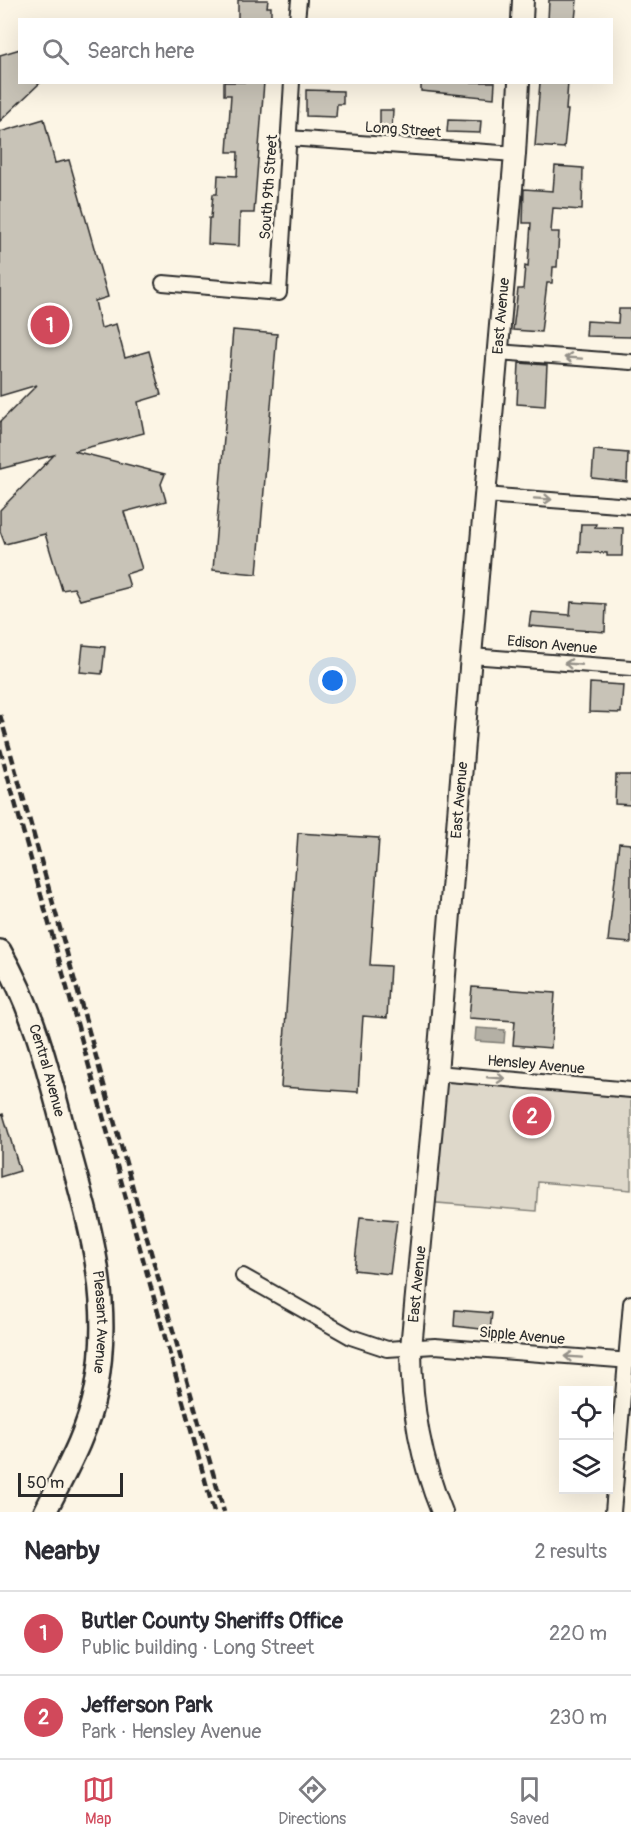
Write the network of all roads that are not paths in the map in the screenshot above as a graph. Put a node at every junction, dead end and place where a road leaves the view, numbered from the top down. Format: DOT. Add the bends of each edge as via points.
graph roads {
  1 [pos="299,0"];
  2 [pos="524,0"];
  3 [pos="297,18"];
  4 [pos="522,18"];
  5 [pos="292,84"];
  6 [pos="519,84"];
  7 [pos="288,138"];
  8 [pos="515,154"];
  9 [pos="163,283"];
  10 [pos="498,352"];
  11 [pos="631,362"];
  12 [pos="485,495"];
  13 [pos="631,506"];
  14 [pos="471,656"];
  15 [pos="631,668"];
  16 [pos="0,951"];
  17 [pos="437,1073"];
  18 [pos="631,1090"];
  19 [pos="82,1196"];
  20 [pos="243,1276"];
  21 [pos="631,1304"];
  22 [pos="411,1348"];
  23 [pos="629,1360"];
  24 [pos="45,1512"];
  25 [pos="442,1512"];
  26 [pos="613,1512"];
  1 -- 3 [label="street"];
  2 -- 4 [label="street"];
  5 -- 7 [label="street, South 9th Street"];
  6 -- 8 [label="street, East Avenue"];
  7 -- 8 [label="street, Long Street"];
  7 -- 9 [label="street, South 9th Street" via="279,293"];
  8 -- 10 [label="street, East Avenue"];
  11 -- 10 [label="street, one-way"];
  10 -- 12 [label="street, East Avenue"];
  12 -- 13 [label="street, one-way"];
  12 -- 14 [label="street, East Avenue"];
  15 -- 14 [label="street, Edison Avenue, one-way"];
  14 -- 17 [label="street, East Avenue"];
  16 -- 19 [label="main road, Central Avenue" via="33,1018"];
  17 -- 18 [label="street, Hensley Avenue, one-way"];
  17 -- 22 [label="street, East Avenue"];
  19 -- 24 [label="main road, Pleasant Avenue" via="101,1286 101,1352 85,1430"];
  20 -- 22 [label="street, Sipple Avenue" via="351,1337 387,1349"];
  21 -- 23 [label="street"];
  23 -- 22 [label="street, Sipple Avenue, one-way" via="435,1346"];
  22 -- 25 [label="street, East Avenue" via="416,1428"];
  23 -- 26 [label="street"];
}
